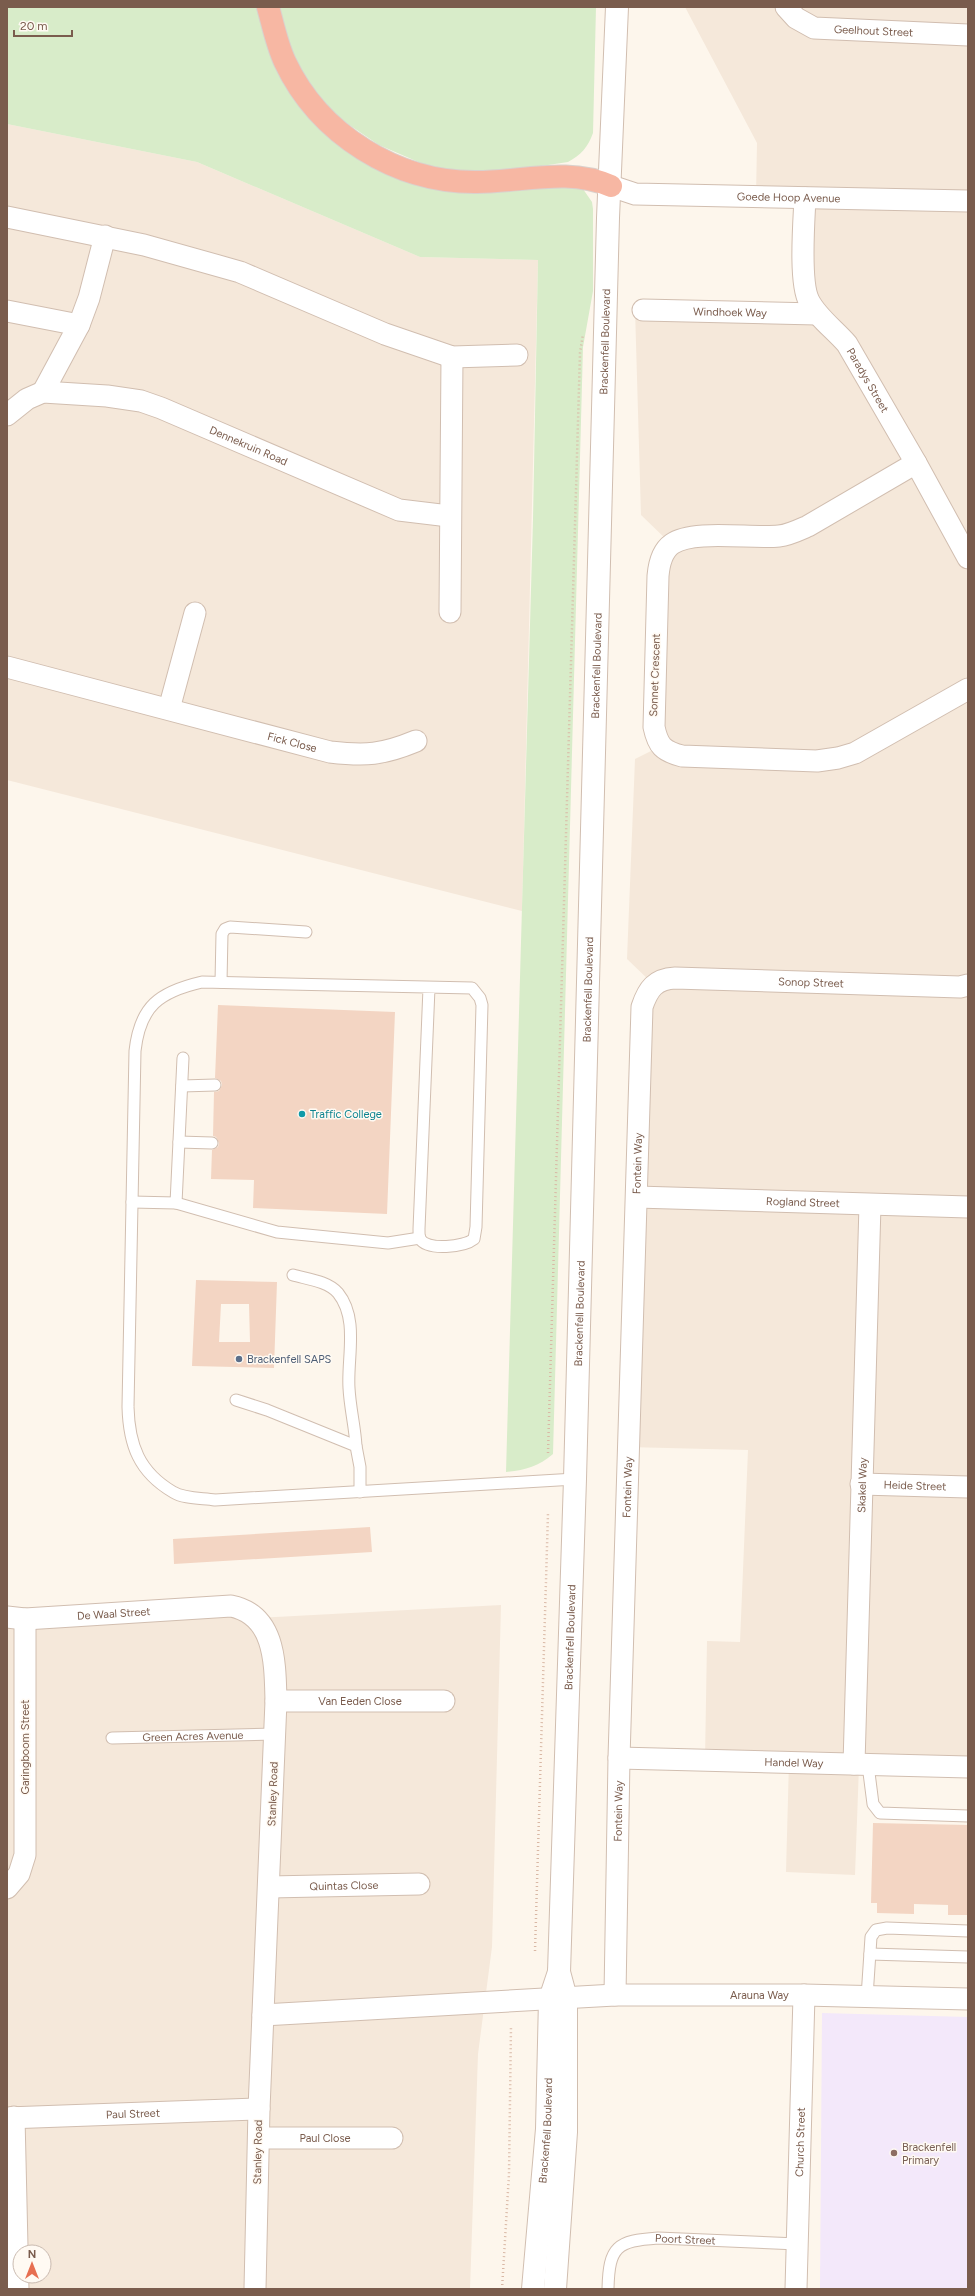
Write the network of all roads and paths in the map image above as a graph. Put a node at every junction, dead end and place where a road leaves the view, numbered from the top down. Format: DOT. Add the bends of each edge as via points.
graph roads {
  1 [pos="268,7"];
  2 [pos="617,7"];
  3 [pos="786,7"];
  4 [pos="968,35"];
  5 [pos="611,186"];
  6 [pos="805,198"];
  7 [pos="968,201"];
  8 [pos="7,217"];
  9 [pos="105,236"];
  10 [pos="7,310"];
  11 [pos="643,310"];
  12 [pos="817,314"];
  13 [pos="79,325"];
  14 [pos="583,330"];
  15 [pos="517,355"];
  16 [pos="452,357"];
  17 [pos="44,392"];
  18 [pos="7,415"];
  19 [pos="916,463"];
  20 [pos="449,516"];
  21 [pos="968,558"];
  22 [pos="450,612"];
  23 [pos="194,613"];
  24 [pos="7,668"];
  25 [pos="968,689"];
  26 [pos="169,710"];
  27 [pos="416,741"];
  28 [pos="306,932"];
  29 [pos="221,982"];
  30 [pos="655,984"];
  31 [pos="968,985"];
  32 [pos="429,988"];
  33 [pos="183,1058"];
  34 [pos="214,1085"];
  35 [pos="182,1086"];
  36 [pos="179,1142"];
  37 [pos="212,1143"];
  38 [pos="637,1197"];
  39 [pos="132,1202"];
  40 [pos="176,1203"];
  41 [pos="870,1205"];
  42 [pos="968,1207"];
  43 [pos="420,1238"];
  44 [pos="293,1275"];
  45 [pos="236,1400"];
  46 [pos="356,1446"];
  47 [pos="548,1453"];
  48 [pos="575,1479"];
  49 [pos="861,1484"];
  50 [pos="968,1487"];
  51 [pos="360,1492"];
  52 [pos="548,1512"];
  53 [pos="219,1605"];
  54 [pos="16,1618"];
  55 [pos="276,1701"];
  56 [pos="444,1701"];
  57 [pos="274,1734"];
  58 [pos="112,1738"];
  59 [pos="619,1758"];
  60 [pos="861,1764"];
  61 [pos="968,1767"];
  62 [pos="968,1816"];
  63 [pos="13,1881"];
  64 [pos="418,1884"];
  65 [pos="269,1887"];
  66 [pos="968,1931"];
  67 [pos="535,1950"];
  68 [pos="870,1954"];
  69 [pos="968,1957"];
  70 [pos="615,1995"];
  71 [pos="804,1995"];
  72 [pos="867,1996"];
  73 [pos="558,1999"];
  74 [pos="968,1999"];
  75 [pos="263,2015"];
  76 [pos="511,2026"];
  77 [pos="259,2109"];
  78 [pos="11,2117"];
  79 [pos="259,2138"];
  80 [pos="392,2138"];
  81 [pos="798,2244"];
  82 [pos="18,2289"];
  83 [pos="255,2289"];
  84 [pos="502,2289"];
  85 [pos="533,2289"];
  86 [pos="555,2289"];
  87 [pos="608,2289"];
  88 [pos="796,2289"];
  1 -- 5 [label="highway" via="284,61 315,109 334,129 358,147 386,162 418,174 453,182 583,177"];
  2 -- 5 [label="street, Brackenfell Boulevard"];
  3 -- 4 [label="street, Geelhout Street" via="796,18 814,28"];
  5 -- 6 [label="street, Goede Hoop Avenue" via="635,194"];
  5 -- 48 [label="street, Brackenfell Boulevard" via="608,218"];
  6 -- 7 [label="street, Goede Hoop Avenue"];
  6 -- 12 [label="street, Paradys Street" via="802,259 808,300"];
  8 -- 9 [label="street"];
  9 -- 13 [label="street" via="89,298"];
  9 -- 16 [label="street" via="174,253 259,279 385,334"];
  10 -- 13 [label="street"];
  11 -- 12 [label="street, Windhoek Way"];
  12 -- 19 [label="street, Paradys Street" via="833,327 847,344"];
  13 -- 17 [label="street"];
  14 -- 47 [label="path" via="579,368"];
  15 -- 16 [label="street"];
  16 -- 20 [label="street"];
  17 -- 18 [label="street" via="27,399"];
  17 -- 20 [label="street, Dennekruin Road" via="141,401 399,510"];
  19 -- 21 [label="street, Paradys Street"];
  19 -- 25 [label="street, Sonnet Crescent" via="794,532 766,537 694,536 672,544 662,557 658,576 654,727 661,746 668,753 682,756 817,761 856,753"];
  20 -- 22 [label="street"];
  23 -- 26 [label="street"];
  24 -- 26 [label="street, Fick Close"];
  26 -- 27 [label="street, Fick Close" via="330,752 362,755 383,753"];
  28 -- 29 [label="lane" via="225,929 222,934"];
  29 -- 32 [label="lane"];
  29 -- 39 [label="lane" via="181,987 163,995 149,1007 141,1023 135,1051"];
  30 -- 31 [label="street, Sonop Street" via="664,979 694,978 960,987"];
  30 -- 38 [label="street, Fontein Way" via="646,993 642,1008"];
  32 -- 43 [label="lane" via="418,1229"];
  32 -- 43 [label="lane" via="472,988 482,1005 476,1227 474,1239 469,1243 433,1246"];
  33 -- 35 [label="lane"];
  34 -- 35 [label="lane"];
  35 -- 36 [label="lane"];
  36 -- 37 [label="lane"];
  36 -- 40 [label="lane"];
  38 -- 41 [label="street, Rogland Street"];
  38 -- 59 [label="street, Fontein Way"];
  39 -- 40 [label="lane"];
  39 -- 51 [label="lane" via="129,1427 138,1458 150,1475 174,1493 215,1500"];
  40 -- 43 [label="lane" via="277,1232 388,1243"];
  41 -- 42 [label="street, Rogland Street"];
  41 -- 49 [label="street, Skakel Way"];
  44 -- 46 [label="lane" via="328,1285 347,1306 350,1321 348,1374"];
  45 -- 46 [label="lane"];
  46 -- 51 [label="lane" via="360,1467"];
  48 -- 51 [label="lane"];
  48 -- 73 [label="street, Brackenfell Boulevard"];
  49 -- 50 [label="street, Heide Street"];
  49 -- 60 [label="street, Skakel Way"];
  52 -- 67 [label="path"];
  53 -- 54 [label="street, De Waal Street"];
  53 -- 55 [label="street, Stanley Road" via="248,1611 265,1630 273,1649"];
  54 -- 63 [label="street, Garingboom Street" via="25,1855"];
  55 -- 56 [label="street, Van Eeden Close"];
  55 -- 57 [label="street, Stanley Road"];
  57 -- 58 [label="lane, Green Acres Avenue"];
  57 -- 65 [label="street, Stanley Road"];
  59 -- 60 [label="street, Handel Way"];
  59 -- 70 [label="street, Fontein Way"];
  60 -- 61 [label="street, Handel Way"];
  60 -- 62 [label="lane" via="873,1804 880,1812"];
  64 -- 65 [label="street, Quintas Close"];
  65 -- 75 [label="street, Stanley Road"];
  66 -- 68 [label="lane" via="880,1929 871,1937"];
  68 -- 69 [label="lane"];
  68 -- 72 [label="lane"];
  70 -- 71 [label="street, Arauna Way"];
  70 -- 73 [label="street, Arauna Way"];
  71 -- 72 [label="street, Arauna Way"];
  71 -- 81 [label="street, Church Street"];
  72 -- 74 [label="street, Arauna Way"];
  73 -- 75 [label="street"];
  73 -- 85 [label="street, Brackenfell Boulevard"];
  73 -- 86 [label="street, Brackenfell Boulevard" via="566,2132"];
  75 -- 77 [label="street, Stanley Road"];
  76 -- 84 [label="path" via="509,2174"];
  77 -- 78 [label="street, Paul Street"];
  77 -- 79 [label="street, Stanley Road"];
  78 -- 82 [label="street"];
  79 -- 80 [label="street, Paul Close"];
  79 -- 83 [label="street, Stanley Road"];
  81 -- 87 [label="lane, Poort Street" via="658,2238 638,2240 622,2244 614,2252 610,2262"];
  81 -- 88 [label="street, Church Street"];
}
